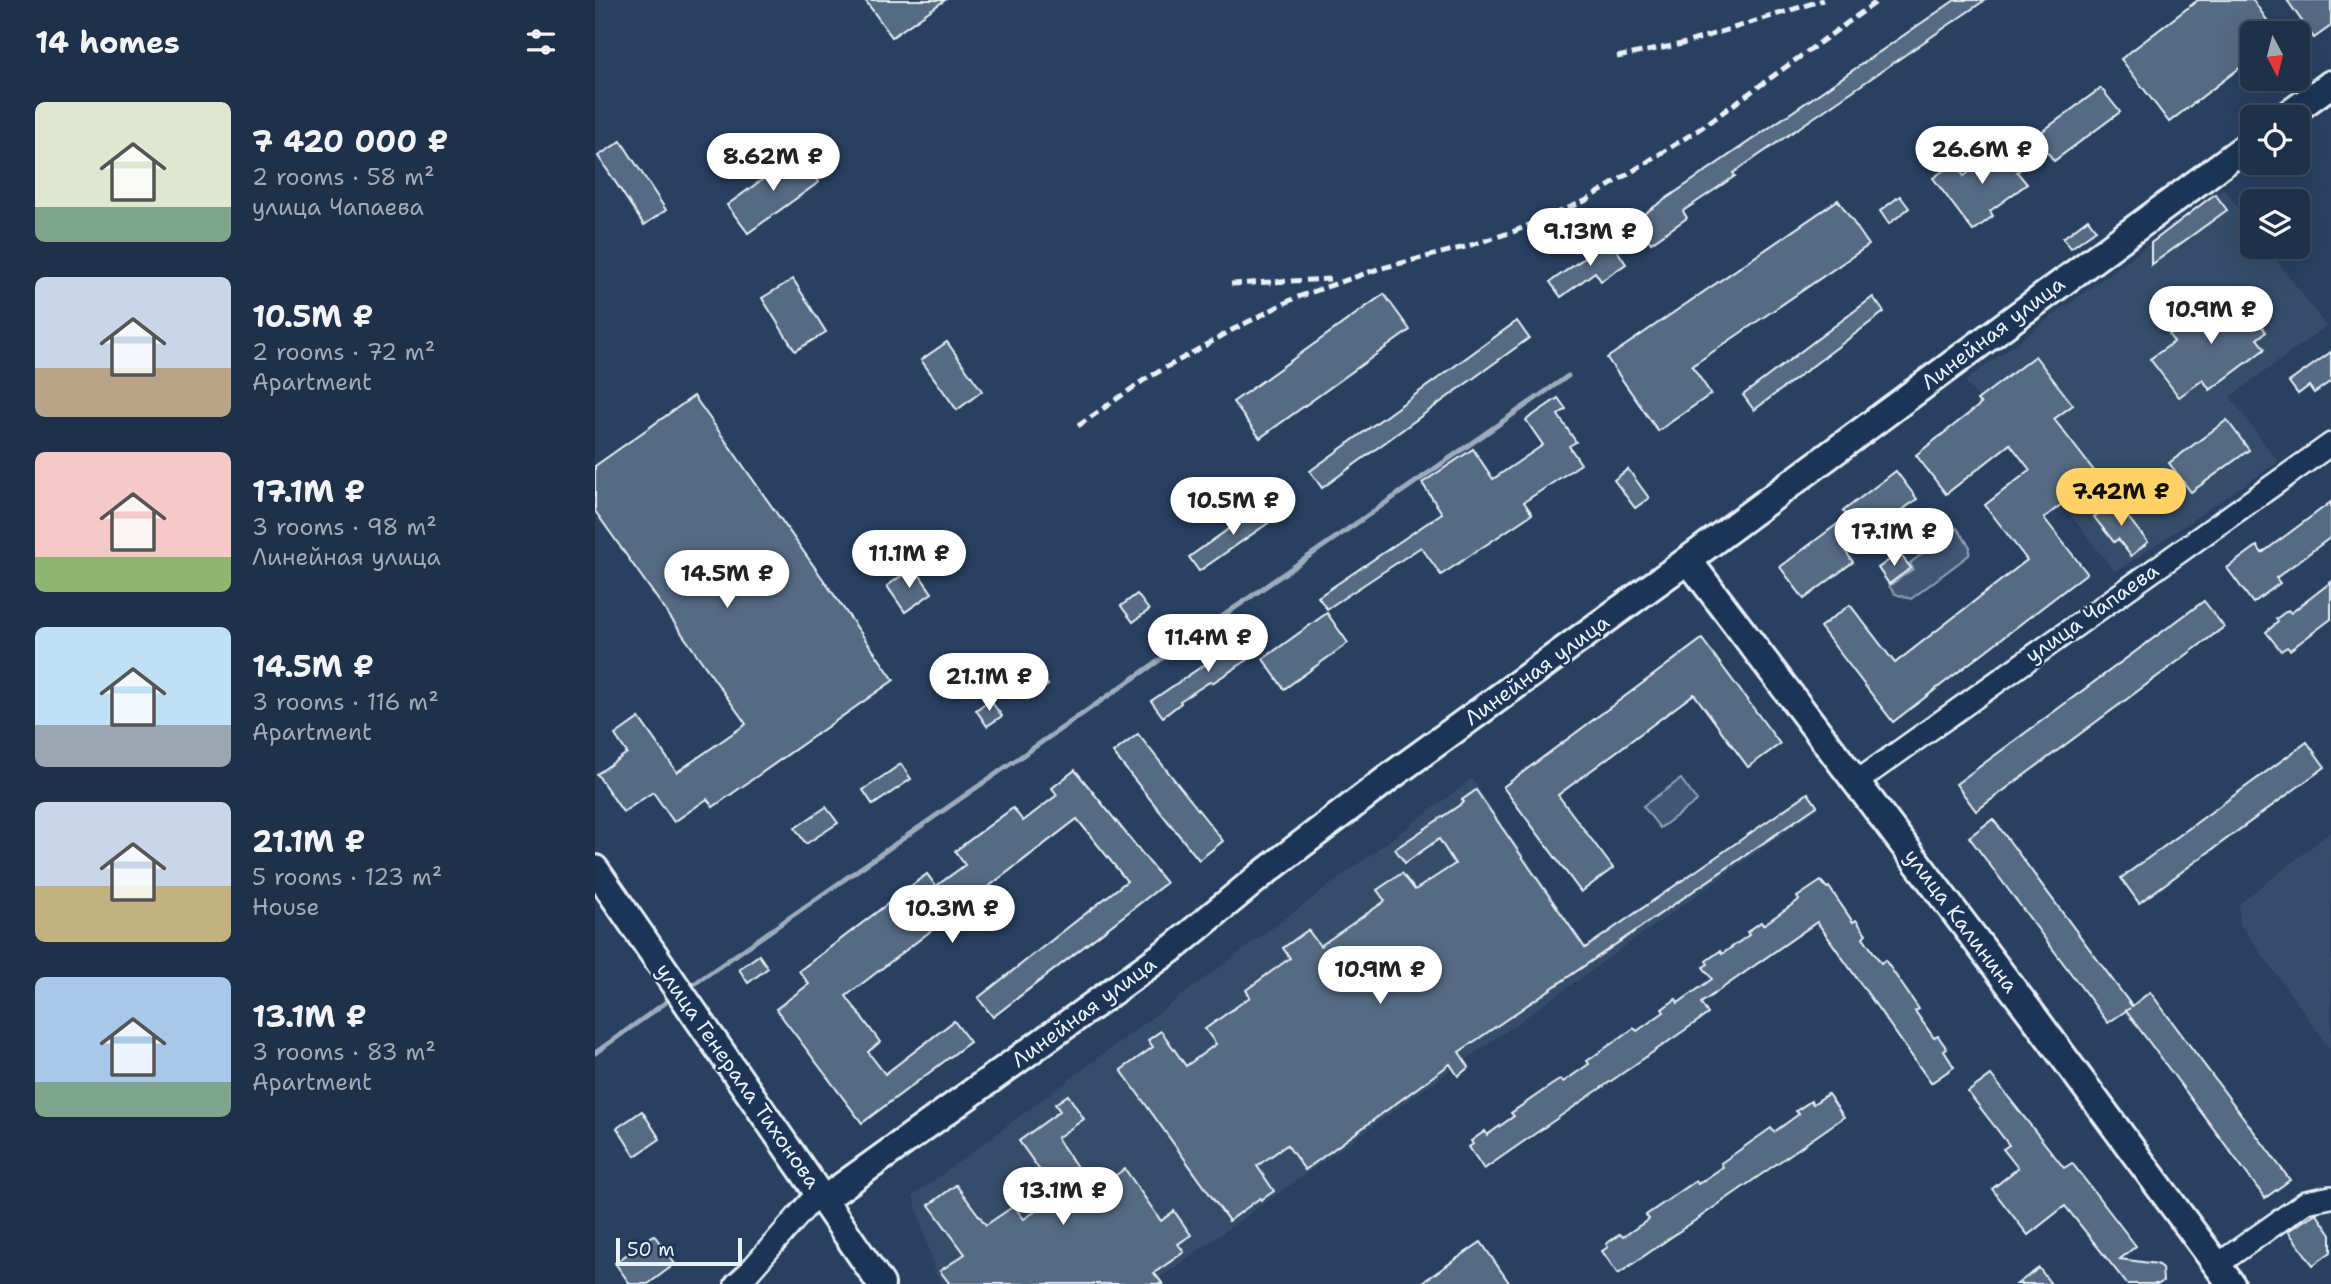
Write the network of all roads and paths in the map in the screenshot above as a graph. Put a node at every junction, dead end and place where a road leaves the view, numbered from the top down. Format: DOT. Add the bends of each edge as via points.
graph roads {
  1 [pos="2331,84"];
  2 [pos="2302,105"];
  3 [pos="2240,151"];
  4 [pos="2331,444"];
  5 [pos="1688,560"];
  6 [pos="1855,783"];
  7 [pos="595,869"];
  8 [pos="821,1197"];
  9 [pos="2331,1197"];
  10 [pos="2224,1275"];
  11 [pos="736,1284"];
  12 [pos="881,1284"];
  1 -- 2 [label="main road"];
  3 -- 5 [label="main road, Линейная улица"];
  4 -- 6 [label="street, улица Чапаева"];
  5 -- 6 [label="main road, улица Калинина"];
  5 -- 8 [label="main road, Линейная улица" via="1395,773 1174,947"];
  6 -- 10 [label="main road, улица Калинина"];
  7 -- 8 [label="main road, улица Генерала Тихонова"];
  8 -- 11 [label="street, Линейная улица"];
  8 -- 12 [label="main road, улица Генерала Тихонова"];
  9 -- 10 [label="street" via="2306,1202"];
}
